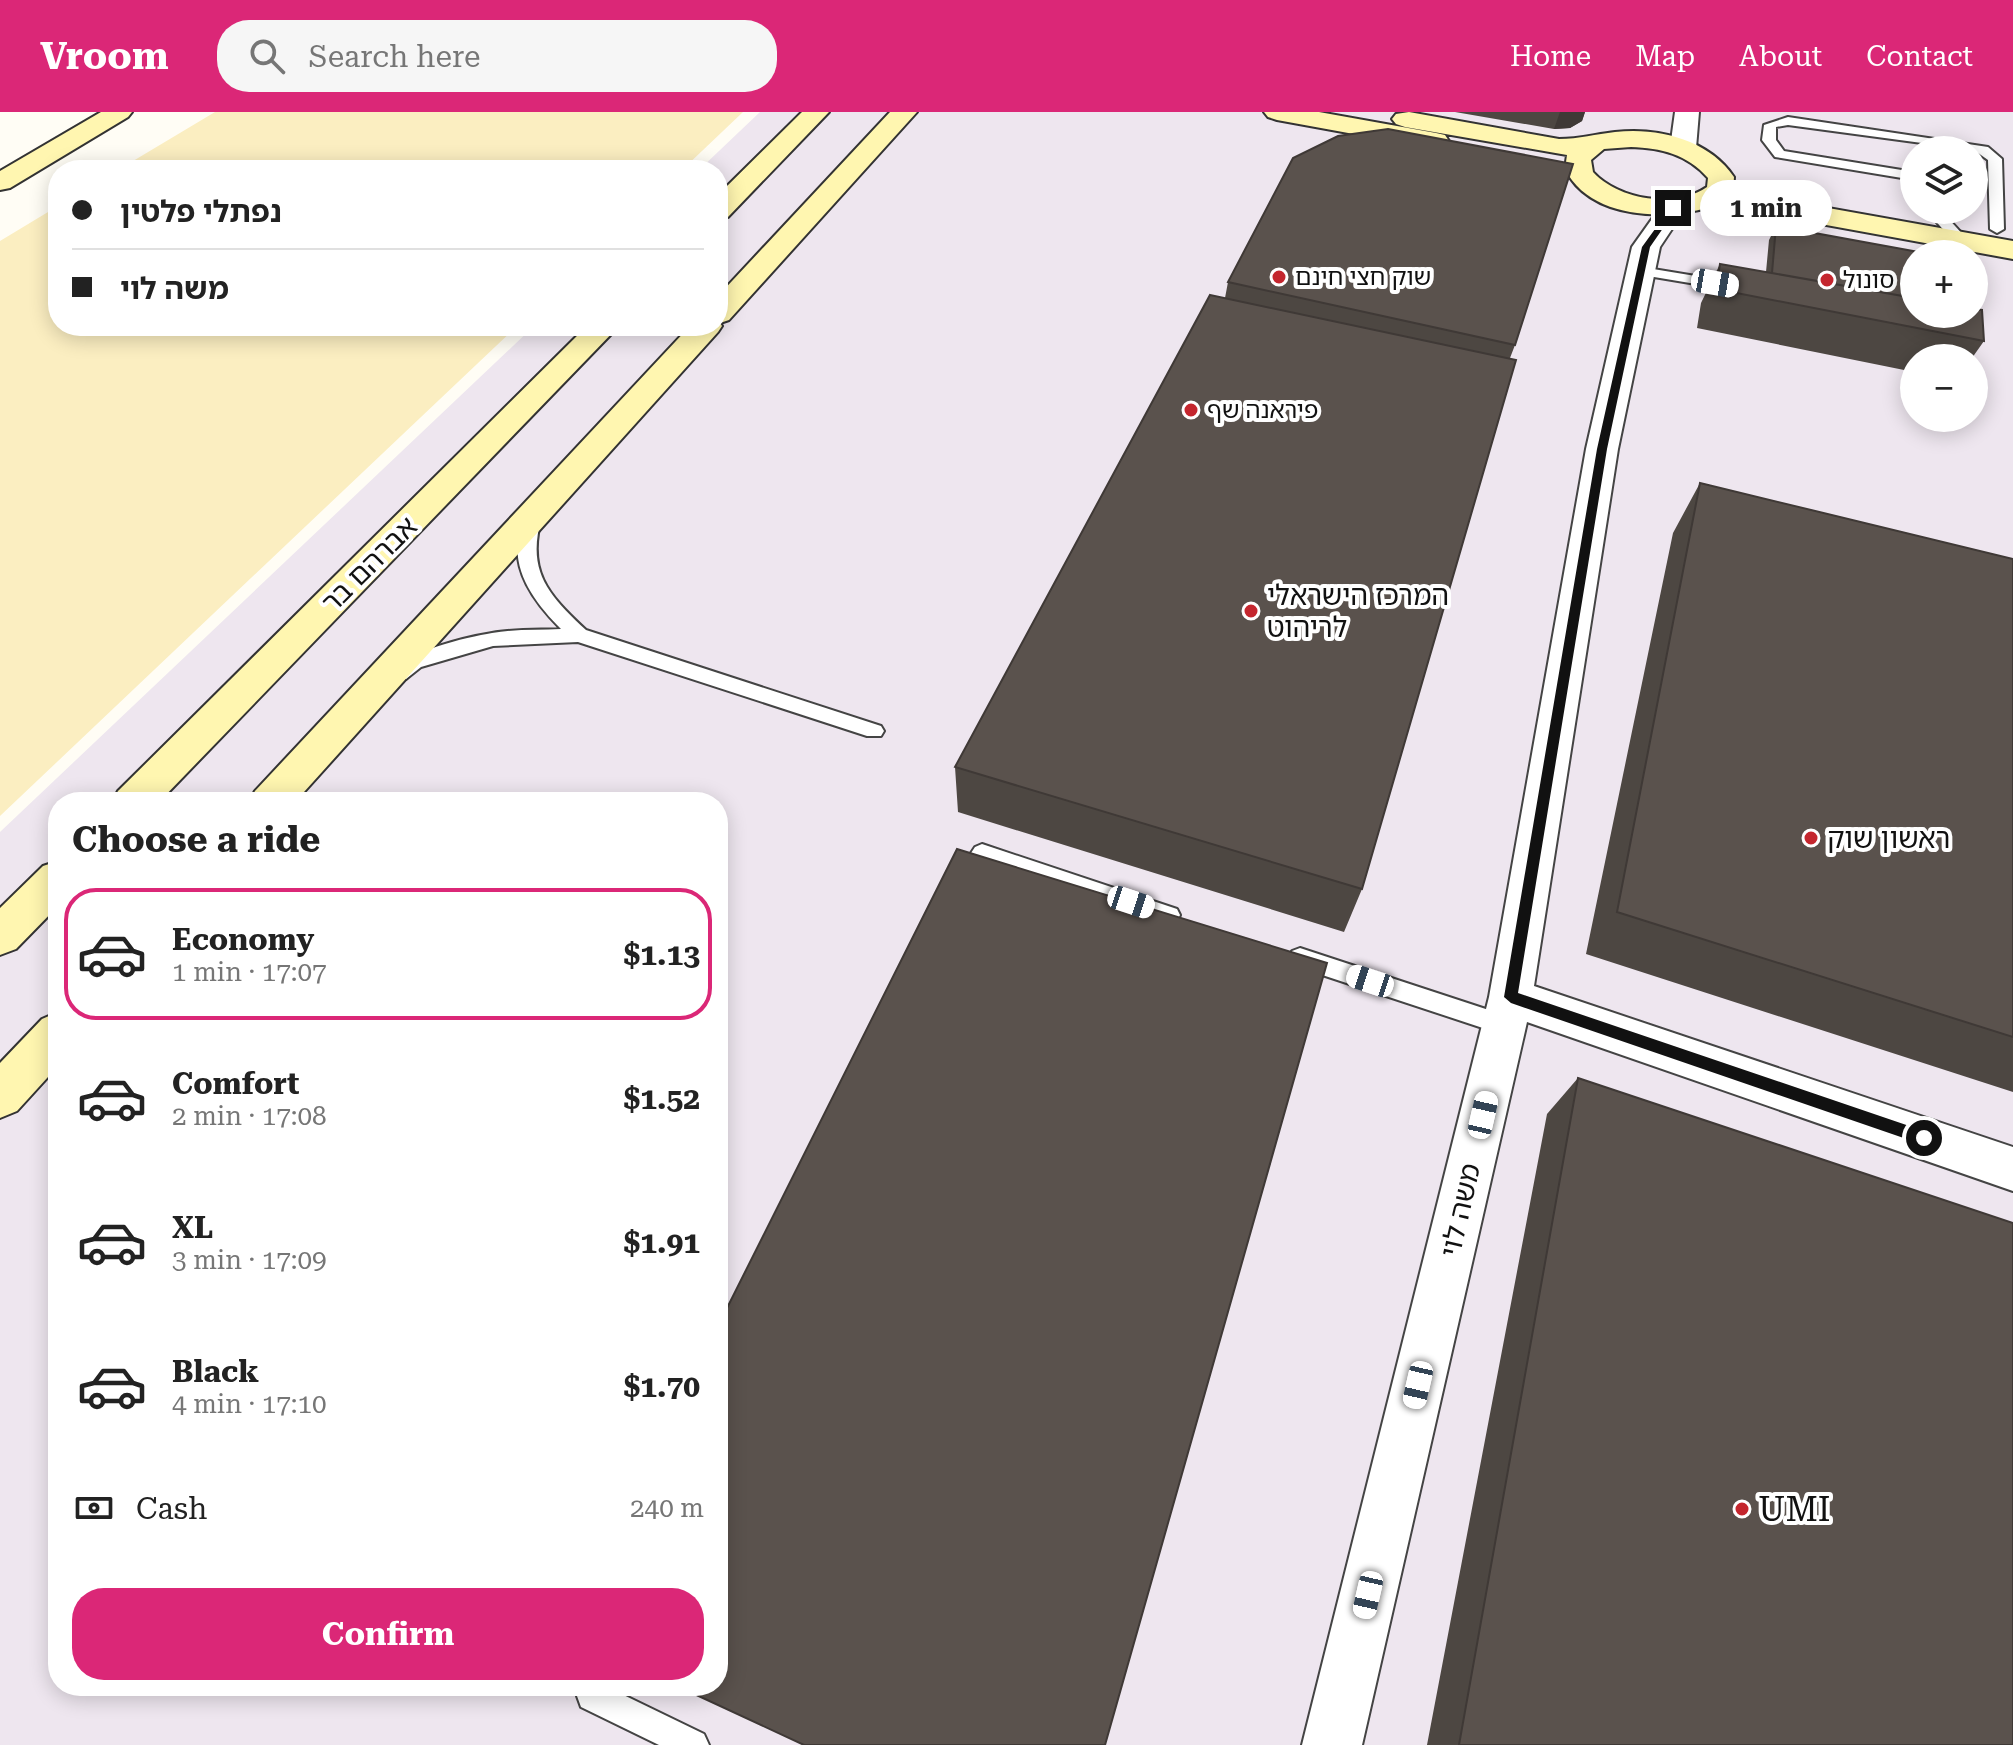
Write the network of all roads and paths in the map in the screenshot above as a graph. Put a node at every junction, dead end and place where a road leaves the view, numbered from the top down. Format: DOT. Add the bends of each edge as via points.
graph roads {
  1 [pos="119,112"];
  2 [pos="816,112"];
  3 [pos="919,112"];
  4 [pos="1277,112"];
  5 [pos="1370,112"];
  6 [pos="1672,112"];
  7 [pos="1687,112"];
  8 [pos="897,120"];
  9 [pos="1900,138"];
  10 [pos="1671,144"];
  11 [pos="1588,147"];
  12 [pos="1988,154"];
  13 [pos="1900,174"];
  14 [pos="1580,175"];
  15 [pos="0,182"];
  16 [pos="1717,187"];
  17 [pos="728,201"];
  18 [pos="1631,204"];
  19 [pos="1673,208"];
  20 [pos="1900,212"];
  21 [pos="1945,224"];
  22 [pos="1961,224"];
  23 [pos="2008,237"];
  24 [pos="1934,240"];
  25 [pos="1957,240"];
  26 [pos="1988,241"];
  27 [pos="1644,259"];
  28 [pos="1752,290"];
  29 [pos="728,303"];
  30 [pos="594,336"];
  31 [pos="698,336"];
  32 [pos="534,515"];
  33 [pos="579,635"];
  34 [pos="358,707"];
  35 [pos="874,731"];
  36 [pos="143,792"];
  37 [pos="279,792"];
  38 [pos="982,853"];
  39 [pos="48,888"];
  40 [pos="1191,922"];
  41 [pos="0,936"];
  42 [pos="1280,952"];
  43 [pos="1508,1011"];
  44 [pos="48,1044"];
  45 [pos="0,1096"];
  46 [pos="2013,1169"];
  47 [pos="592,1696"];
  48 [pos="693,1745"];
  49 [pos="1332,1745"];
  1 -- 15 [label="street"];
  2 -- 17 [label="street"];
  3 -- 8 [label="street"];
  4 -- 14 [label="street" via="1553,163"];
  5 -- 11 [label="street" via="1559,147"];
  6 -- 10 [label="street"];
  7 -- 10 [label="street"];
  8 -- 29 [label="street"];
  9 -- 13 [label="lane" via="1788,121 1770,125 1769,140 1780,154"];
  10 -- 11 [label="street" via="1619,139"];
  10 -- 16 [label="street" via="1713,166"];
  11 -- 14 [label="street" via="1577,164"];
  12 -- 23 [label="lane" via="1995,159"];
  14 -- 18 [label="street" via="1591,186"];
  16 -- 19 [label="street" via="1690,207"];
  16 -- 20 [label="street"];
  16 -- 24 [label="street"];
  18 -- 19 [label="street"];
  18 -- 27 [label="street"];
  19 -- 27 [label="street, משה לוי"];
  21 -- 25 [label="lane"];
  22 -- 23 [label="street"];
  23 -- 26 [label="street"];
  27 -- 28 [label="lane"];
  27 -- 43 [label="street, משה לוי" via="1602,449"];
  30 -- 36 [label="street, אברהם בר"];
  31 -- 32 [label="street"];
  32 -- 33 [label="lane" via="526,533 536,586 547,606"];
  32 -- 34 [label="street"];
  33 -- 34 [label="lane" via="493,639 452,649 414,662"];
  33 -- 35 [label="lane"];
  34 -- 37 [label="street"];
  38 -- 40 [label="lane"];
  39 -- 41 [label="street"];
  42 -- 43 [label="lane"];
  43 -- 46 [label="street"];
  43 -- 49 [label="street, משה לוי"];
  44 -- 45 [label="street"];
  47 -- 48 [label="lane"];
}
